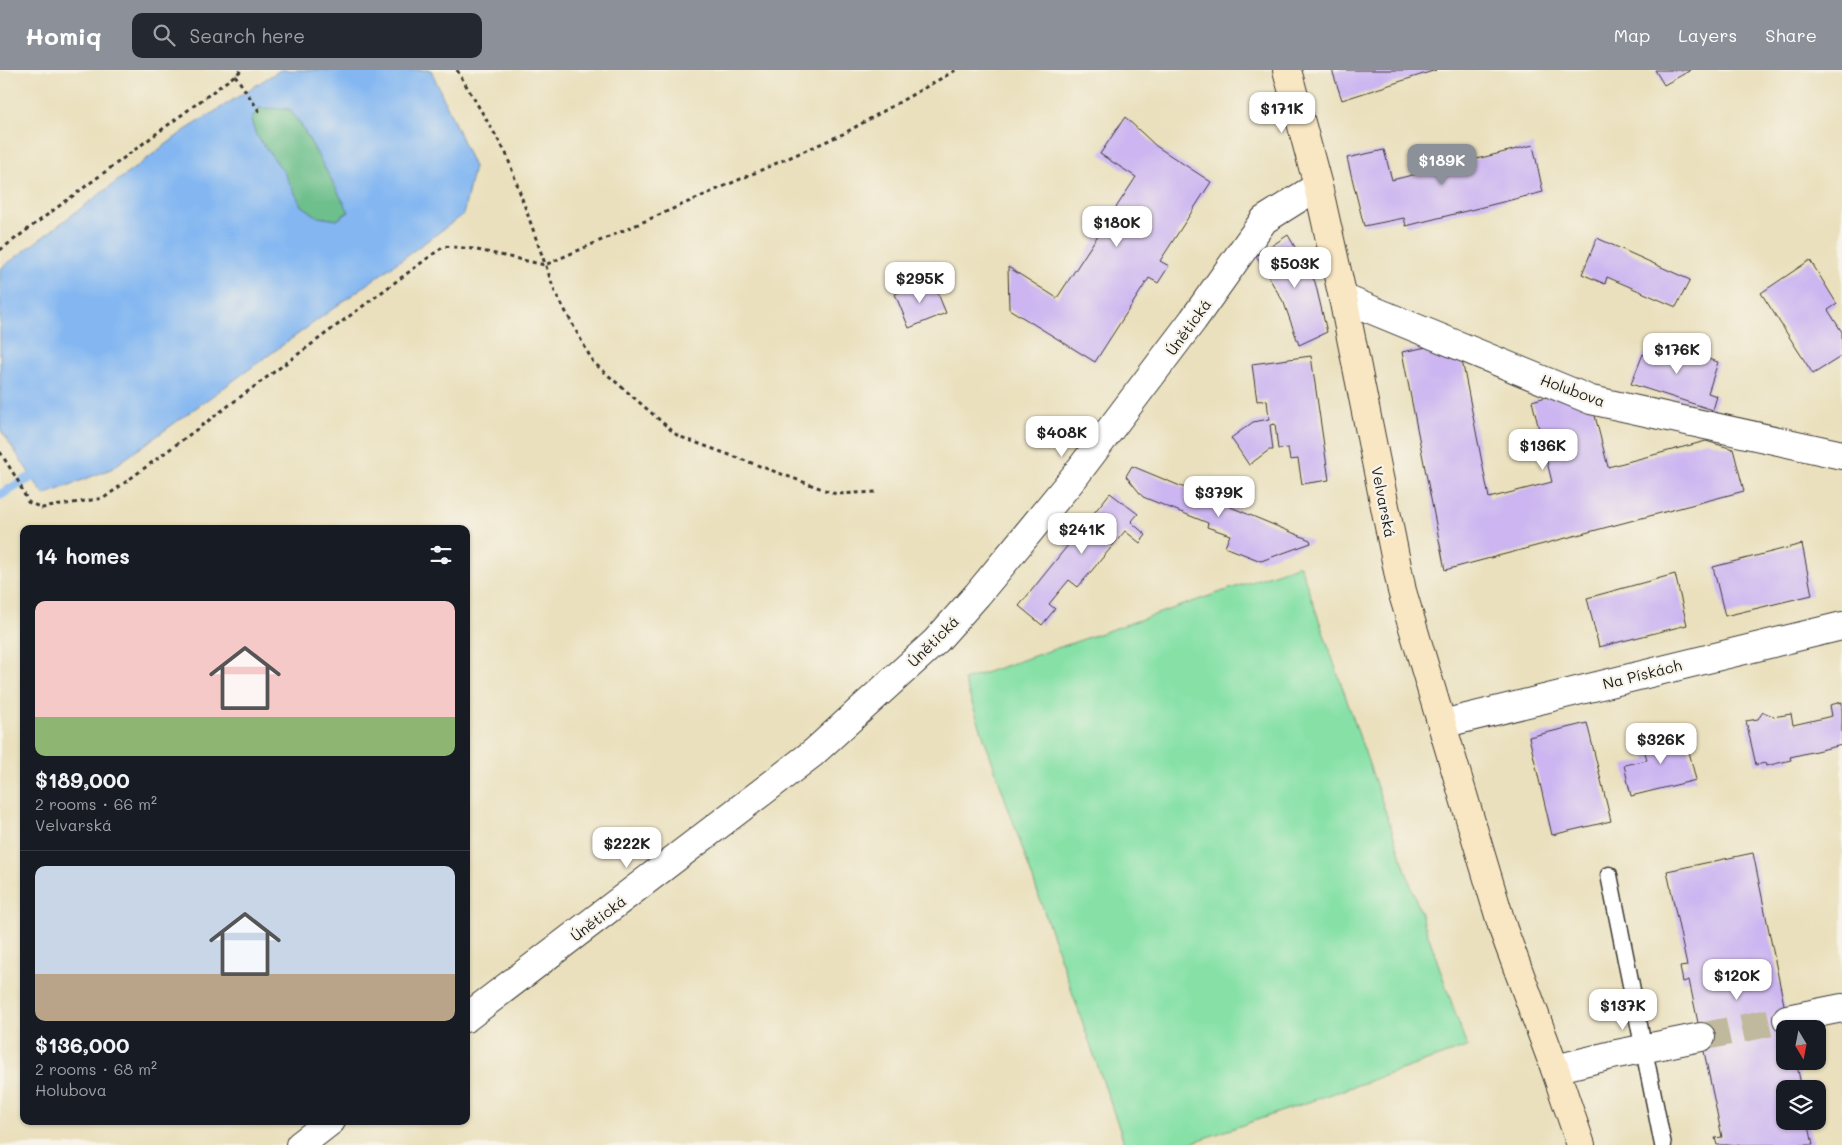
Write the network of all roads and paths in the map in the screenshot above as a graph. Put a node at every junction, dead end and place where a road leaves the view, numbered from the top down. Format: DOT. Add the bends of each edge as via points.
graph roads {
  1 [pos="242,70"];
  2 [pos="457,70"];
  3 [pos="956,70"];
  4 [pos="1287,70"];
  5 [pos="235,75"];
  6 [pos="261,114"];
  7 [pos="1318,186"];
  8 [pos="0,250"];
  9 [pos="545,265"];
  10 [pos="1343,298"];
  11 [pos="0,452"];
  12 [pos="1842,455"];
  13 [pos="877,492"];
  14 [pos="1842,626"];
  15 [pos="1442,724"];
  16 [pos="1609,874"];
  17 [pos="1842,1008"];
  18 [pos="470,1015"];
  19 [pos="1787,1019"];
  20 [pos="1701,1037"];
  21 [pos="1644,1049"];
  22 [pos="1555,1069"];
  23 [pos="326,1125"];
  24 [pos="300,1145"];
  25 [pos="1581,1145"];
  26 [pos="1663,1145"];
  1 -- 5 [label="path"];
  2 -- 9 [label="path" via="506,152"];
  3 -- 9 [label="path" via="843,134"];
  4 -- 7 [label="main road, Velvarská"];
  5 -- 6 [label="path"];
  5 -- 8 [label="path"];
  7 -- 10 [label="main road, Velvarská"];
  7 -- 18 [label="street, Únětická" via="1264,220 1075,476 936,641 813,753"];
  9 -- 11 [label="path" via="444,246 104,498 42,508 28,502"];
  9 -- 13 [label="path" via="555,292 593,362 678,436 836,494"];
  10 -- 12 [label="street, Holubova" via="1591,400"];
  10 -- 15 [label="main road, Velvarská" via="1402,591"];
  14 -- 15 [label="street, Na Pískách"];
  15 -- 22 [label="main road, Velvarská" via="1503,929"];
  16 -- 21 [label="lane"];
  17 -- 19 [label="street"];
  20 -- 21 [label="street"];
  21 -- 22 [label="street"];
  21 -- 26 [label="lane"];
  22 -- 25 [label="main road, Velvarská"];
  23 -- 24 [label="street"];
}
